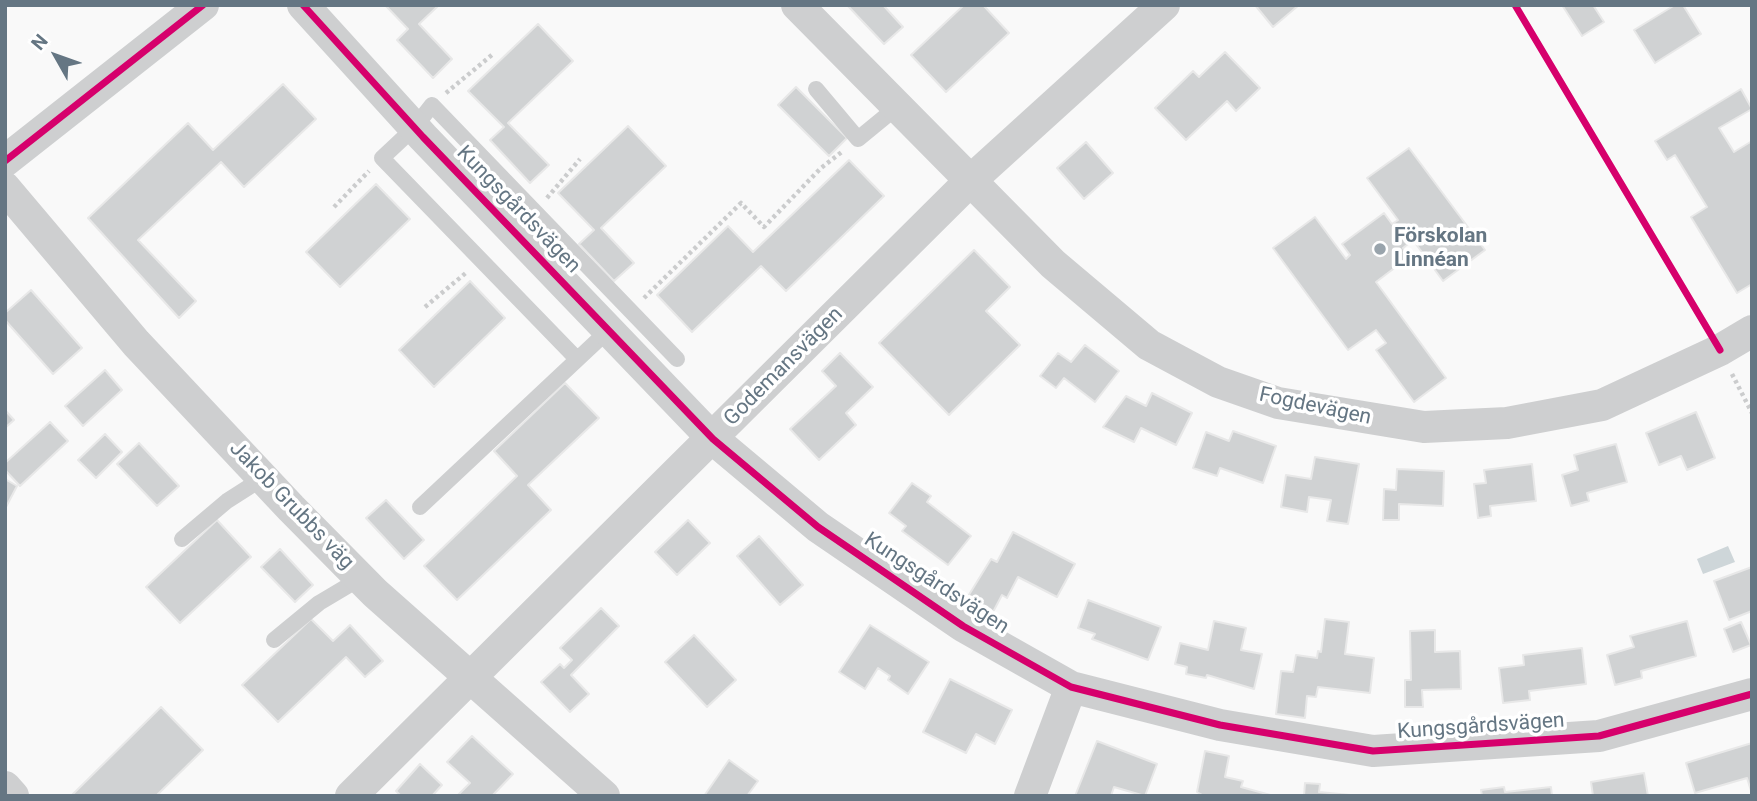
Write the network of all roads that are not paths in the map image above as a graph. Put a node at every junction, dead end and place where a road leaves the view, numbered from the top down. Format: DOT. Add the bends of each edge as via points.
graph roads {
  1 [pos="203,5"];
  2 [pos="303,5"];
  3 [pos="797,5"];
  4 [pos="1164,5"];
  5 [pos="816,89"];
  6 [pos="897,107"];
  7 [pos="423,116"];
  8 [pos="5,161"];
  9 [pos="970,181"];
  10 [pos="5,188"];
  11 [pos="620,321"];
  12 [pos="1752,331"];
  13 [pos="577,359"];
  14 [pos="677,359"];
  15 [pos="712,439"];
  16 [pos="263,478"];
  17 [pos="420,507"];
  18 [pos="182,539"];
  19 [pos="361,578"];
  20 [pos="274,639"];
  21 [pos="469,675"];
  22 [pos="1071,687"];
  23 [pos="1752,694"];
  24 [pos="5,787"];
  25 [pos="13,796"];
  26 [pos="351,796"];
  27 [pos="604,796"];
  28 [pos="1030,796"];
  1 -- 8 [label="street"];
  2 -- 7 [label="street, Kungsgårdsvägen"];
  3 -- 6 [label="street, Fogdevägen"];
  4 -- 9 [label="street, Godemansvägen"];
  5 -- 6 [label="lane" via="858,139"];
  6 -- 9 [label="street, Fogdevägen"];
  7 -- 11 [label="street, Kungsgårdsvägen"];
  7 -- 11 [label="lane" via="535,212"];
  7 -- 13 [label="lane" via="382,158"];
  9 -- 12 [label="street, Fogdevägen" via="1053,264 1149,345 1218,382 1278,403 1424,428 1507,424 1602,405"];
  9 -- 15 [label="street, Godemansvägen"];
  10 -- 16 [label="street, Jakob Grubbs väg" via="136,343"];
  11 -- 13 [label="lane"];
  11 -- 14 [label="lane"];
  11 -- 15 [label="street, Kungsgårdsvägen"];
  13 -- 17 [label="lane"];
  15 -- 21 [label="street, Godemansvägen"];
  15 -- 22 [label="street, Kungsgårdsvägen" via="818,527 963,626"];
  16 -- 18 [label="lane"];
  16 -- 19 [label="street, Jakob Grubbs väg"];
  19 -- 20 [label="lane" via="319,603"];
  19 -- 21 [label="street, Jakob Grubbs väg"];
  21 -- 26 [label="street, Godemansvägen"];
  21 -- 27 [label="street, Jakob Grubbs väg"];
  22 -- 23 [label="street, Kungsgårdsvägen" via="1220,725 1373,751 1599,736"];
  22 -- 28 [label="street"];
  24 -- 25 [label="street"];
}
